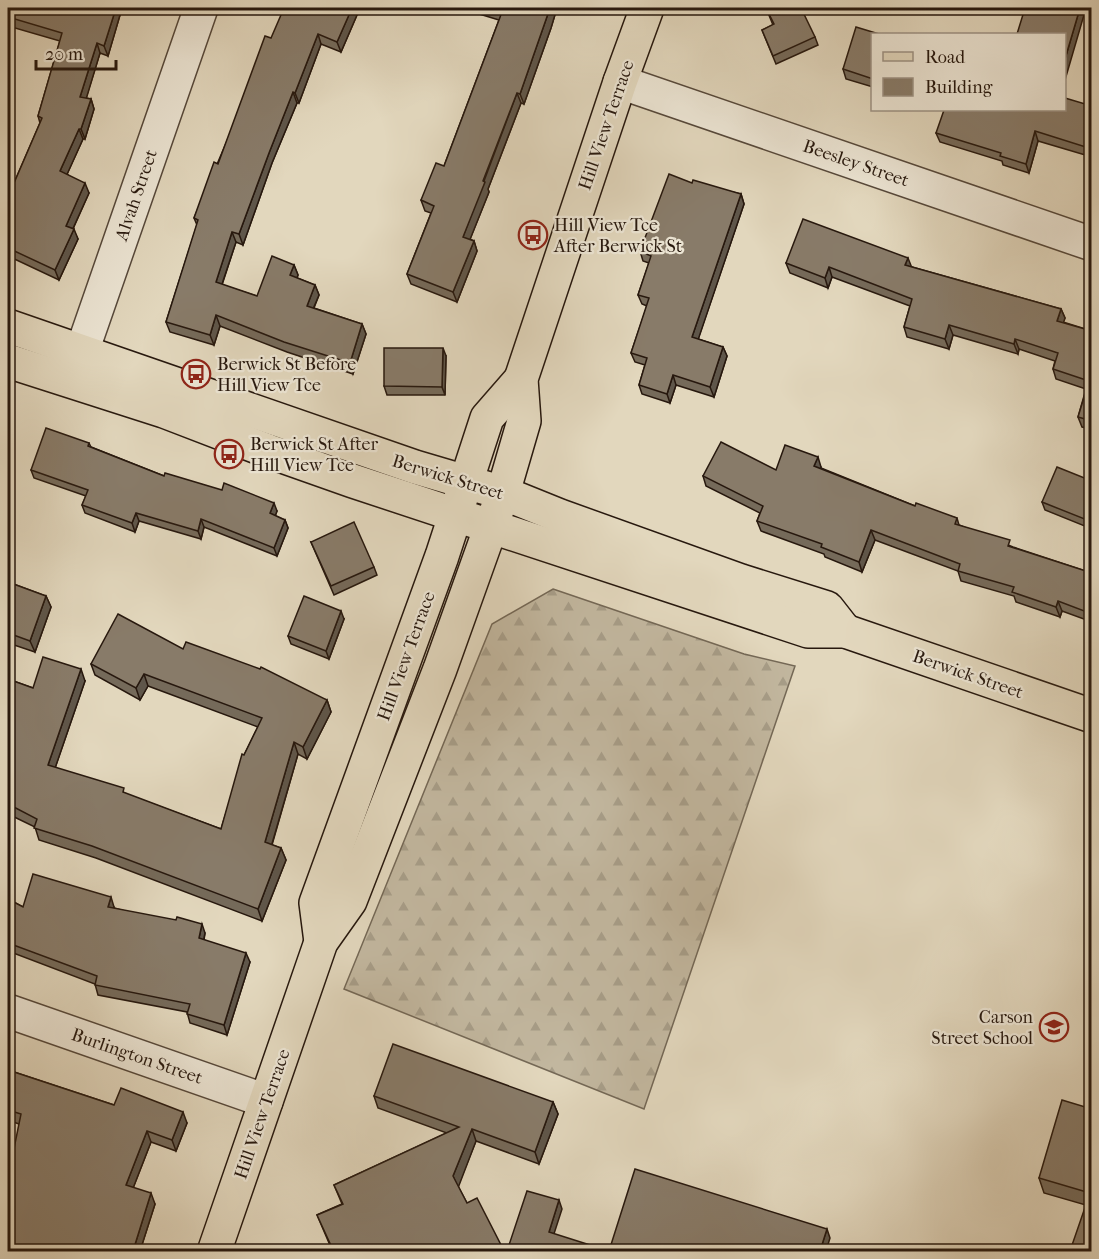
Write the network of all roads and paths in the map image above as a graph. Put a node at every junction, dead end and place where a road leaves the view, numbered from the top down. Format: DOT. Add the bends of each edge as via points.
graph roads {
  1 [pos="201,8"];
  2 [pos="647,8"];
  3 [pos="620,82"];
  4 [pos="1092,243"];
  5 [pos="8,326"];
  6 [pos="82,351"];
  7 [pos="8,362"];
  8 [pos="521,379"];
  9 [pos="72,381"];
  10 [pos="467,482"];
  11 [pos="503,493"];
  12 [pos="456,514"];
  13 [pos="492,526"];
  14 [pos="846,631"];
  15 [pos="1092,717"];
  16 [pos="321,942"];
  17 [pos="8,1011"];
  18 [pos="266,1101"];
  19 [pos="214,1251"];
  1 -- 6 [label="street, Alvah Street"];
  2 -- 3 [label="main road, Hill View Terrace"];
  3 -- 4 [label="street, Beesley Street"];
  3 -- 8 [label="main road, Hill View Terrace"];
  5 -- 6 [label="main road, Berwick Street"];
  6 -- 9 [label="street, Alvah Street"];
  6 -- 10 [label="main road, Berwick Street"];
  7 -- 9 [label="main road, Berwick Street"];
  8 -- 10 [label="main road, Hill View Terrace" via="486,418"];
  8 -- 11 [label="main road, Hill View Terrace" via="524,421"];
  9 -- 12 [label="main road, Berwick Street"];
  10 -- 11 [label="main road, Berwick Street"];
  10 -- 12 [label="main road, Hill View Terrace"];
  11 -- 13 [label="main road, Hill View Terrace"];
  11 -- 14 [label="main road, Berwick Street" via="827,608"];
  12 -- 13 [label="main road, Berwick Street"];
  12 -- 16 [label="main road, Hill View Terrace" via="316,903"];
  13 -- 14 [label="main road, Berwick Street" via="808,632"];
  13 -- 16 [label="main road, Hill View Terrace" via="350,901"];
  14 -- 15 [label="main road, Berwick Street"];
  16 -- 18 [label="main road, Hill View Terrace"];
  17 -- 18 [label="street, Burlington Street"];
  18 -- 19 [label="main road, Hill View Terrace"];
}
